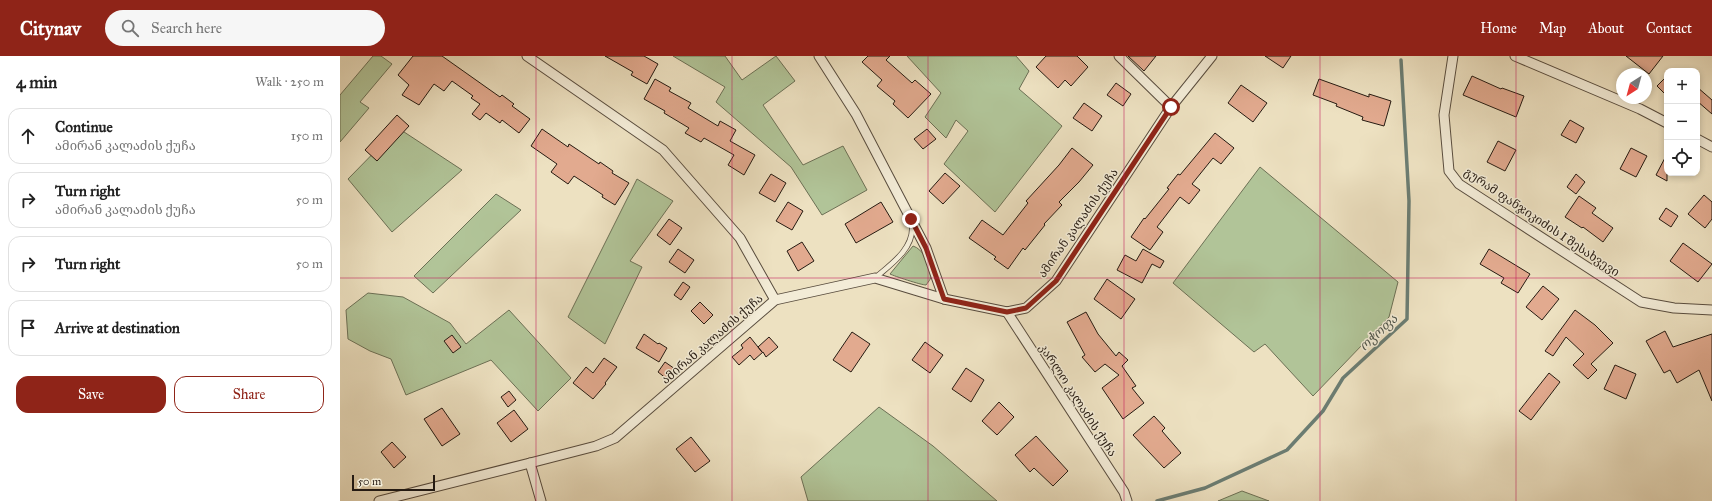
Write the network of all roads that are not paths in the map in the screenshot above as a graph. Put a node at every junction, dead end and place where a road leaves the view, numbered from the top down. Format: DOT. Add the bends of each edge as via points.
graph roads {
  1 [pos="527,56"];
  2 [pos="819,56"];
  3 [pos="1119,56"];
  4 [pos="1212,56"];
  5 [pos="1453,56"];
  6 [pos="1515,56"];
  7 [pos="1171,107"];
  8 [pos="1664,121"];
  9 [pos="1699,140"];
  10 [pos="1712,147"];
  11 [pos="911,219"];
  12 [pos="875,278"];
  13 [pos="944,299"];
  14 [pos="775,300"];
  15 [pos="1712,310"];
  16 [pos="1007,312"];
  17 [pos="530,463"];
  18 [pos="379,501"];
  19 [pos="541,501"];
  20 [pos="1128,501"];
  1 -- 14 [label="street" via="663,150 740,238"];
  2 -- 11 [label="street" via="856,114"];
  3 -- 7 [label="street"];
  4 -- 7 [label="street, ამირან კალაძის ქუჩა"];
  5 -- 15 [label="street, გურამ ფანჯიკიძის I შესახვევი" via="1444,115 1449,172 1459,184 1641,302 1674,308"];
  6 -- 8 [label="street"];
  7 -- 16 [label="street, ამირან კალაძის ქუჩა" via="1056,281 1026,308"];
  9 -- 10 [label="street"];
  11 -- 12 [label="lane" via="910,241 893,263"];
  11 -- 13 [label="street" via="926,248"];
  12 -- 13 [label="street, ამირან კალაძის ქუჩა"];
  12 -- 14 [label="street, ამირან კალაძის ქუჩა"];
  13 -- 16 [label="street, ამირან კალაძის ქუჩა"];
  14 -- 17 [label="street, ამირან კალაძის ქუჩა" via="615,438 596,446"];
  16 -- 20 [label="street, კარლო კალაძის ქუჩა"];
  17 -- 18 [label="street, ამირან კალაძის ქუჩა"];
  17 -- 19 [label="street"];
}
